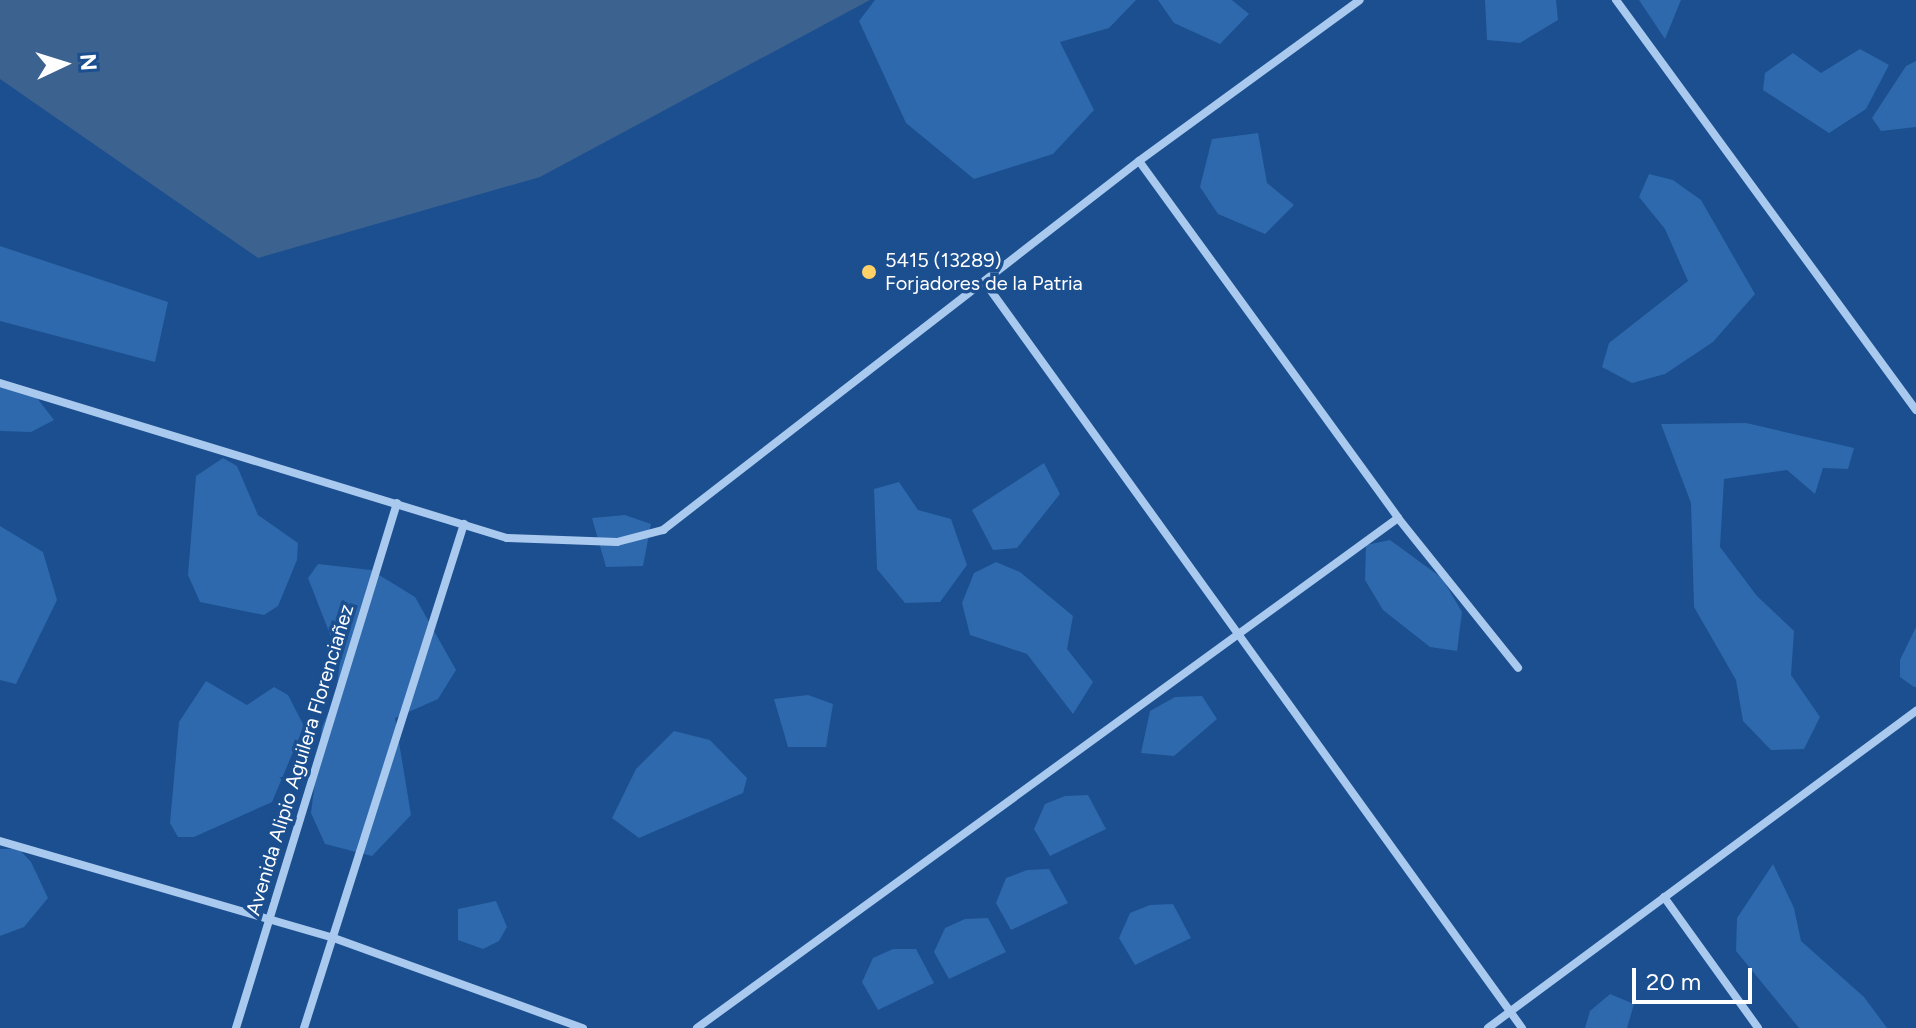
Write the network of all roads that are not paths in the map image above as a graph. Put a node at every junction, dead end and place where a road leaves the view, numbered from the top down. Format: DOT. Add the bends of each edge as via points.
graph roads {
  1 [pos="1360,0"];
  2 [pos="1616,0"];
  3 [pos="1139,161"];
  4 [pos="986,284"];
  5 [pos="0,383"];
  6 [pos="1916,410"];
  7 [pos="397,503"];
  8 [pos="1398,518"];
  9 [pos="464,524"];
  10 [pos="1239,637"];
  11 [pos="1518,668"];
  12 [pos="1916,711"];
  13 [pos="0,841"];
  14 [pos="1664,897"];
  15 [pos="267,921"];
  16 [pos="331,937"];
  17 [pos="1510,1012"];
  18 [pos="236,1028"];
  19 [pos="304,1028"];
  20 [pos="583,1028"];
  21 [pos="697,1028"];
  22 [pos="1488,1028"];
  23 [pos="1522,1028"];
  24 [pos="1758,1028"];
  1 -- 3 [label="street"];
  2 -- 6 [label="street"];
  3 -- 4 [label="street"];
  3 -- 8 [label="street"];
  4 -- 9 [label="street" via="663,530 617,542 507,538"];
  4 -- 10 [label="street"];
  5 -- 7 [label="street"];
  7 -- 9 [label="street"];
  7 -- 15 [label="street, Avenida Alipio Aguilera Florenciañez"];
  8 -- 10 [label="street"];
  8 -- 11 [label="street"];
  9 -- 16 [label="street"];
  10 -- 17 [label="street"];
  10 -- 21 [label="street"];
  12 -- 14 [label="street"];
  13 -- 15 [label="street"];
  14 -- 17 [label="street"];
  14 -- 24 [label="street"];
  15 -- 16 [label="street"];
  15 -- 18 [label="street, Avenida Alipio Aguilera Florenciañez"];
  16 -- 19 [label="street"];
  16 -- 20 [label="street"];
  17 -- 22 [label="street"];
  17 -- 23 [label="street"];
}
